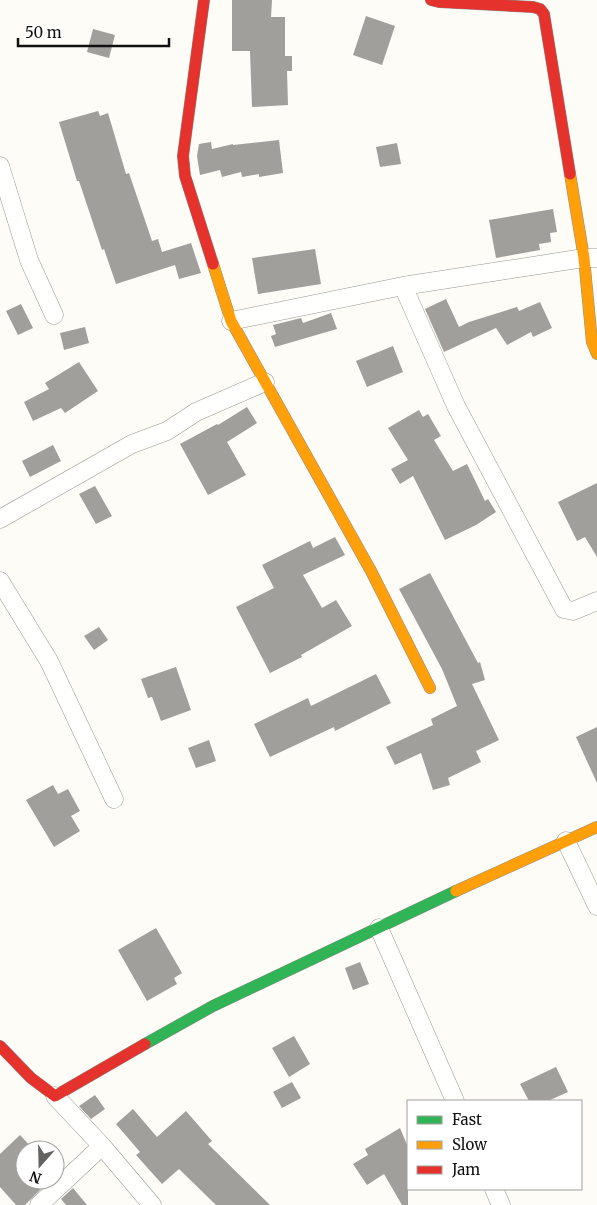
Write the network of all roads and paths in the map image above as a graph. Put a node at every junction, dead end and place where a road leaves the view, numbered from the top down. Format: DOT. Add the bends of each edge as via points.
graph roads {
  1 [pos="204,0"];
  2 [pos="431,0"];
  3 [pos="0,166"];
  4 [pos="590,258"];
  5 [pos="403,286"];
  6 [pos="54,315"];
  7 [pos="231,321"];
  8 [pos="597,354"];
  9 [pos="265,382"];
  10 [pos="0,519"];
  11 [pos="0,580"];
  12 [pos="597,601"];
  13 [pos="430,688"];
  14 [pos="114,799"];
  15 [pos="597,826"];
  16 [pos="566,841"];
  17 [pos="597,906"];
  18 [pos="379,928"];
  19 [pos="0,1046"];
  20 [pos="55,1096"];
  21 [pos="455,1100"];
  22 [pos="102,1146"];
  23 [pos="494,1190"];
  24 [pos="39,1205"];
  25 [pos="152,1205"];
  26 [pos="502,1205"];
  1 -- 7 [label="street" via="183,156 185,176"];
  2 -- 4 [label="street" via="533,7 544,14"];
  3 -- 6 [label="street" via="28,260"];
  4 -- 5 [label="street"];
  4 -- 8 [label="street" via="592,342"];
  5 -- 7 [label="street"];
  5 -- 12 [label="street" via="456,406 564,609 573,611"];
  7 -- 9 [label="street"];
  9 -- 10 [label="street" via="196,412 166,431 132,444"];
  9 -- 13 [label="street" via="371,570"];
  11 -- 14 [label="street" via="49,661"];
  15 -- 16 [label="street"];
  16 -- 17 [label="street"];
  16 -- 18 [label="street"];
  18 -- 20 [label="street" via="213,1006"];
  18 -- 21 [label="street"];
  19 -- 20 [label="street" via="31,1078"];
  20 -- 22 [label="street"];
  22 -- 24 [label="street"];
  22 -- 25 [label="street"];
  23 -- 26 [label="street"];
}
